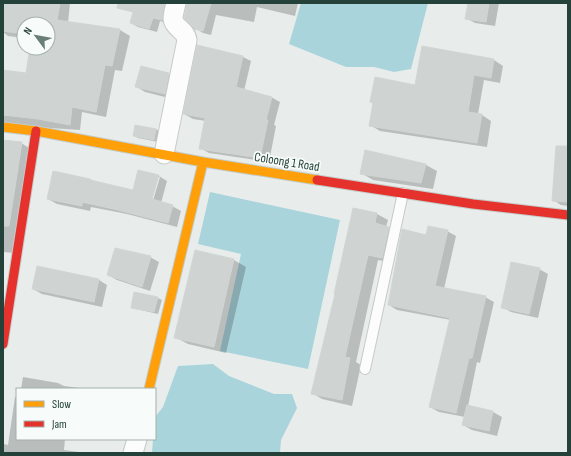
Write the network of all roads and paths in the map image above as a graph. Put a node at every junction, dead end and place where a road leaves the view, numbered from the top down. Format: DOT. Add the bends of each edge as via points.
graph roads {
  1 [pos="176,3"];
  2 [pos="3,127"];
  3 [pos="36,131"];
  4 [pos="164,154"];
  5 [pos="203,162"];
  6 [pos="403,193"];
  7 [pos="568,215"];
  8 [pos="3,344"];
  9 [pos="365,369"];
  10 [pos="149,388"];
  11 [pos="137,440"];
  12 [pos="133,453"];
  1 -- 4 [label="street" via="174,23 186,35 187,40"];
  2 -- 3 [label="street, Coloong 1 Road"];
  3 -- 4 [label="street, Coloong 1 Road"];
  3 -- 8 [label="street"];
  4 -- 5 [label="street, Coloong 1 Road"];
  5 -- 6 [label="street, Coloong 1 Road"];
  5 -- 10 [label="street"];
  6 -- 7 [label="street, Coloong 1 Road"];
  6 -- 9 [label="lane"];
  11 -- 12 [label="street"];
}
